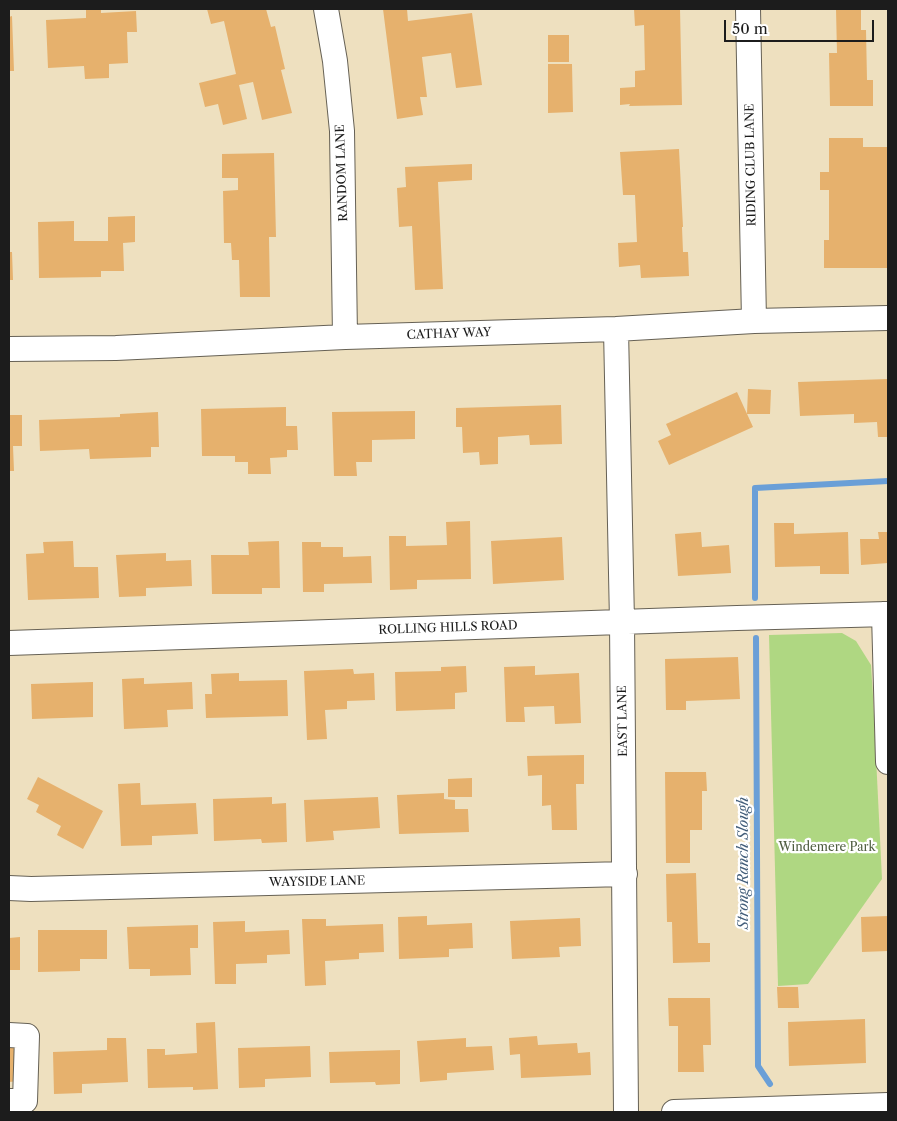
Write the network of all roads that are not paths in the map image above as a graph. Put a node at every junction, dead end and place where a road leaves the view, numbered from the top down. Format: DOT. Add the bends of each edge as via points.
graph roads {
  1 [pos="326,9"];
  2 [pos="748,9"];
  3 [pos="888,318"];
  4 [pos="754,321"];
  5 [pos="616,329"];
  6 [pos="346,338"];
  7 [pos="9,349"];
  8 [pos="886,614"];
  9 [pos="622,622"];
  10 [pos="9,643"];
  11 [pos="888,762"];
  12 [pos="625,874"];
  13 [pos="9,888"];
  14 [pos="9,1035"];
  15 [pos="9,1101"];
  16 [pos="888,1105"];
  17 [pos="626,1112"];
  18 [pos="674,1112"];
  1 -- 6 [label="street, RANDOM LANE" via="342,131"];
  2 -- 4 [label="street, RIDING CLUB LANE"];
  3 -- 4 [label="street, CATHAY WAY"];
  4 -- 5 [label="street, CATHAY WAY"];
  5 -- 6 [label="street, CATHAY WAY"];
  5 -- 9 [label="street, EAST LANE"];
  6 -- 7 [label="street, CATHAY WAY"];
  8 -- 9 [label="street, ROLLING HILLS ROAD"];
  8 -- 11 [label="street"];
  9 -- 10 [label="street, ROLLING HILLS ROAD"];
  9 -- 12 [label="street, EAST LANE"];
  12 -- 13 [label="street, WAYSIDE LANE"];
  12 -- 17 [label="street, EAST LANE"];
  14 -- 15 [label="street" via="27,1036 25,1100"];
  16 -- 18 [label="street"];
}
